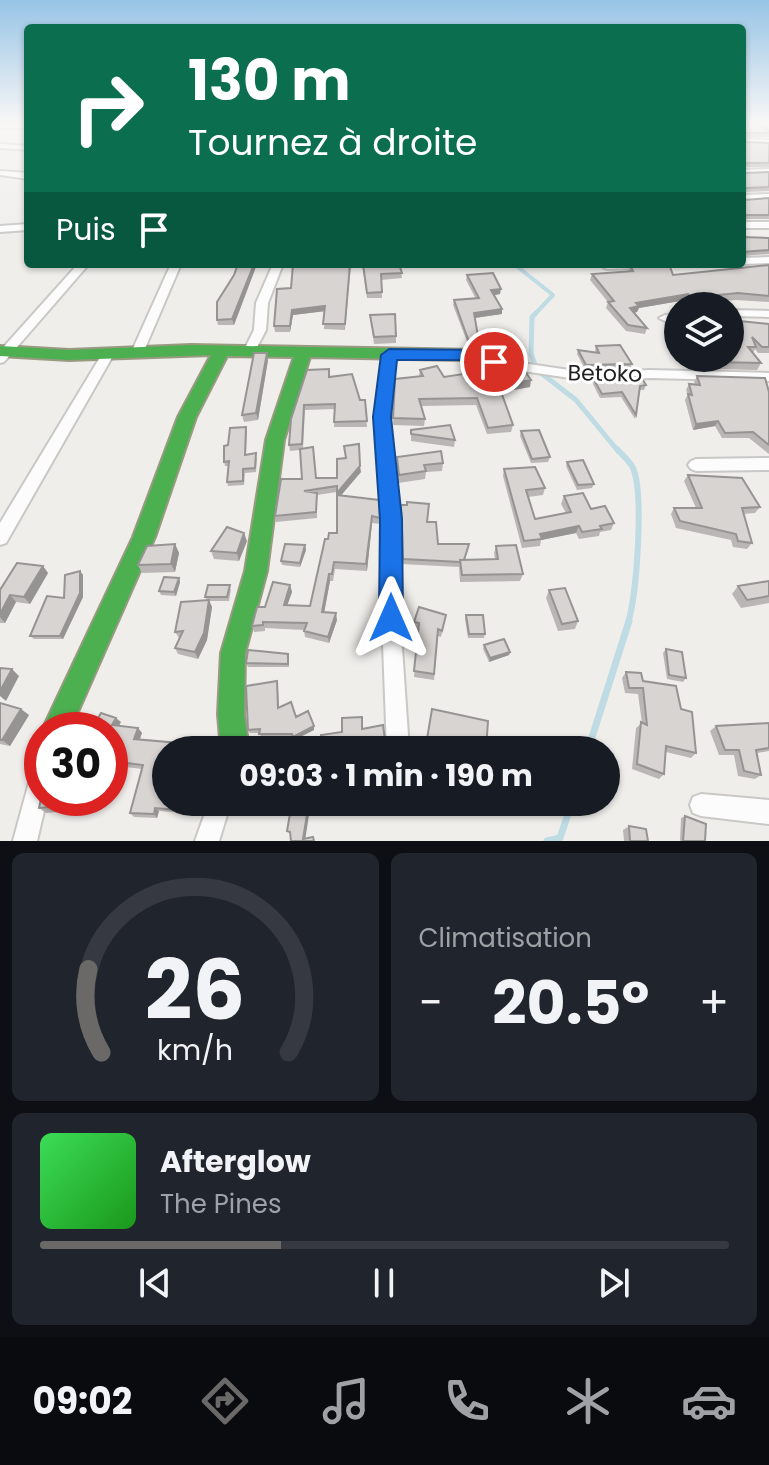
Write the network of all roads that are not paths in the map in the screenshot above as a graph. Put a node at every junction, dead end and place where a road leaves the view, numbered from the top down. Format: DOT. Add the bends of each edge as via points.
graph roads {
  1 [pos="769,171"];
  2 [pos="746,172"];
  3 [pos="0,173"];
  4 [pos="24,176"];
  5 [pos="769,197"];
  6 [pos="746,198"];
  7 [pos="746,225"];
  8 [pos="769,225"];
  9 [pos="24,227"];
  10 [pos="0,229"];
  11 [pos="769,260"];
  12 [pos="746,261"];
  13 [pos="80,268"];
  14 [pos="174,268"];
  15 [pos="276,268"];
  16 [pos="744,313"];
  17 [pos="769,314"];
  18 [pos="221,352"];
  19 [pos="249,352"];
  20 [pos="304,352"];
  21 [pos="137,353"];
  22 [pos="2,354"];
  23 [pos="108,354"];
  24 [pos="389,355"];
  25 [pos="468,359"];
  26 [pos="769,377"];
  27 [pos="769,464"];
  28 [pos="696,465"];
  29 [pos="0,538"];
  30 [pos="64,712"];
  31 [pos="233,736"];
  32 [pos="397,736"];
  33 [pos="701,805"];
  34 [pos="769,812"];
  35 [pos="31,816"];
  36 [pos="215,816"];
  37 [pos="25,841"];
  38 [pos="207,841"];
  1 -- 2 [label="street"];
  3 -- 4 [label="street"];
  5 -- 6 [label="street"];
  7 -- 8 [label="street"];
  9 -- 10 [label="street"];
  11 -- 12 [label="street"];
  13 -- 22 [label="street"];
  14 -- 21 [label="street"];
  15 -- 19 [label="street"];
  16 -- 17 [label="street"];
  18 -- 19 [label="street"];
  18 -- 21 [label="street"];
  18 -- 30 [label="street" via="187,417 144,537"];
  19 -- 20 [label="street"];
  20 -- 24 [label="street"];
  20 -- 31 [label="street" via="275,440 256,571 233,653"];
  21 -- 23 [label="street"];
  22 -- 23 [label="street"];
  23 -- 29 [label="street"];
  24 -- 25 [label="street" via="479,355"];
  24 -- 32 [label="street" via="382,417 391,519"];
  25 -- 26 [label="street, Betoko" via="590,377"];
  27 -- 28 [label="street"];
  33 -- 34 [label="street"];
  35 -- 37 [label="street"];
  36 -- 38 [label="street"];
}
